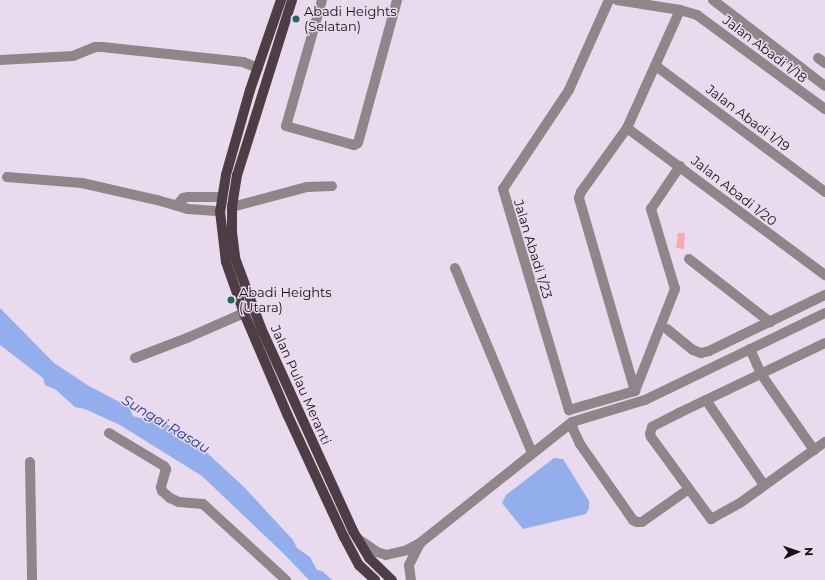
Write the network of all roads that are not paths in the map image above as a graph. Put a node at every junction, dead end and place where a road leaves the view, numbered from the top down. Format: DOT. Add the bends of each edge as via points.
graph roads {
  1 [pos="281,0"];
  2 [pos="292,0"];
  3 [pos="322,0"];
  4 [pos="397,0"];
  5 [pos="609,0"];
  6 [pos="617,0"];
  7 [pos="713,0"];
  8 [pos="680,10"];
  9 [pos="0,60"];
  10 [pos="656,66"];
  11 [pos="258,68"];
  12 [pos="825,86"];
  13 [pos="825,109"];
  14 [pos="627,128"];
  15 [pos="680,166"];
  16 [pos="7,177"];
  17 [pos="332,186"];
  18 [pos="825,192"];
  19 [pos="221,197"];
  20 [pos="177,205"];
  21 [pos="232,207"];
  22 [pos="220,211"];
  23 [pos="689,259"];
  24 [pos="455,268"];
  25 [pos="825,275"];
  26 [pos="825,295"];
  27 [pos="244,313"];
  28 [pos="825,313"];
  29 [pos="770,322"];
  30 [pos="667,329"];
  31 [pos="823,347"];
  32 [pos="750,349"];
  33 [pos="135,358"];
  34 [pos="761,374"];
  35 [pos="635,390"];
  36 [pos="706,400"];
  37 [pos="572,422"];
  38 [pos="109,433"];
  39 [pos="825,442"];
  40 [pos="814,450"];
  41 [pos="532,453"];
  42 [pos="30,462"];
  43 [pos="764,485"];
  44 [pos="689,489"];
  45 [pos="358,539"];
  46 [pos="420,542"];
  47 [pos="32,580"];
  48 [pos="286,580"];
  49 [pos="375,580"];
  50 [pos="392,580"];
  51 [pos="411,580"];
  1 -- 11 [label="main road, Jalan Pulau Meranti"];
  2 -- 21 [label="main road, Jalan Pulau Meranti" via="243,154"];
  3 -- 4 [label="street" via="286,126 356,145"];
  5 -- 35 [label="street, Jalan Abadi 1/23" via="570,90 503,189 569,410"];
  6 -- 8 [label="street, Jalan Abadi 1/18"];
  7 -- 12 [label="street"];
  8 -- 10 [label="street"];
  8 -- 13 [label="street, Jalan Abadi 1/18" via="697,15 728,36"];
  9 -- 11 [label="street" via="73,56 95,47 102,47 243,62"];
  10 -- 14 [label="street"];
  10 -- 18 [label="street, Jalan Abadi 1/19"];
  11 -- 19 [label="main road, Jalan Pulau Meranti" via="230,154"];
  14 -- 15 [label="street, Jalan Abadi 1/20"];
  14 -- 35 [label="street" via="579,198"];
  15 -- 25 [label="street, Jalan Abadi 1/20"];
  15 -- 35 [label="street" via="651,209 675,289"];
  16 -- 20 [label="street" via="82,183"];
  17 -- 21 [label="street" via="307,187"];
  19 -- 20 [label="street" via="188,197"];
  19 -- 22 [label="main road, Jalan Pulau Meranti"];
  20 -- 22 [label="street" via="188,209"];
  21 -- 45 [label="main road, Jalan Pulau Meranti" via="235,258 254,312"];
  22 -- 27 [label="main road, Jalan Pulau Meranti" via="226,262"];
  23 -- 29 [label="street"];
  24 -- 41 [label="street"];
  26 -- 29 [label="street"];
  27 -- 33 [label="street"];
  27 -- 49 [label="main road, Jalan Pulau Meranti" via="344,537 359,564"];
  28 -- 32 [label="street"];
  29 -- 30 [label="street" via="701,353 693,350"];
  31 -- 34 [label="street"];
  32 -- 34 [label="street"];
  32 -- 37 [label="street" via="645,400"];
  34 -- 36 [label="street"];
  34 -- 40 [label="street"];
  36 -- 43 [label="street"];
  36 -- 44 [label="street" via="652,427 650,434"];
  37 -- 41 [label="street"];
  37 -- 44 [label="street" via="576,437 633,520 642,522"];
  38 -- 48 [label="street" via="164,466 166,469 161,487 170,498 179,502 203,504"];
  39 -- 40 [label="street"];
  40 -- 43 [label="street"];
  41 -- 46 [label="street"];
  42 -- 47 [label="street"];
  43 -- 44 [label="street" via="714,519 708,518"];
  45 -- 46 [label="street" via="386,555 397,554"];
  45 -- 50 [label="main road, Jalan Pulau Meranti" via="369,558"];
  46 -- 51 [label="street" via="408,565"];
}
